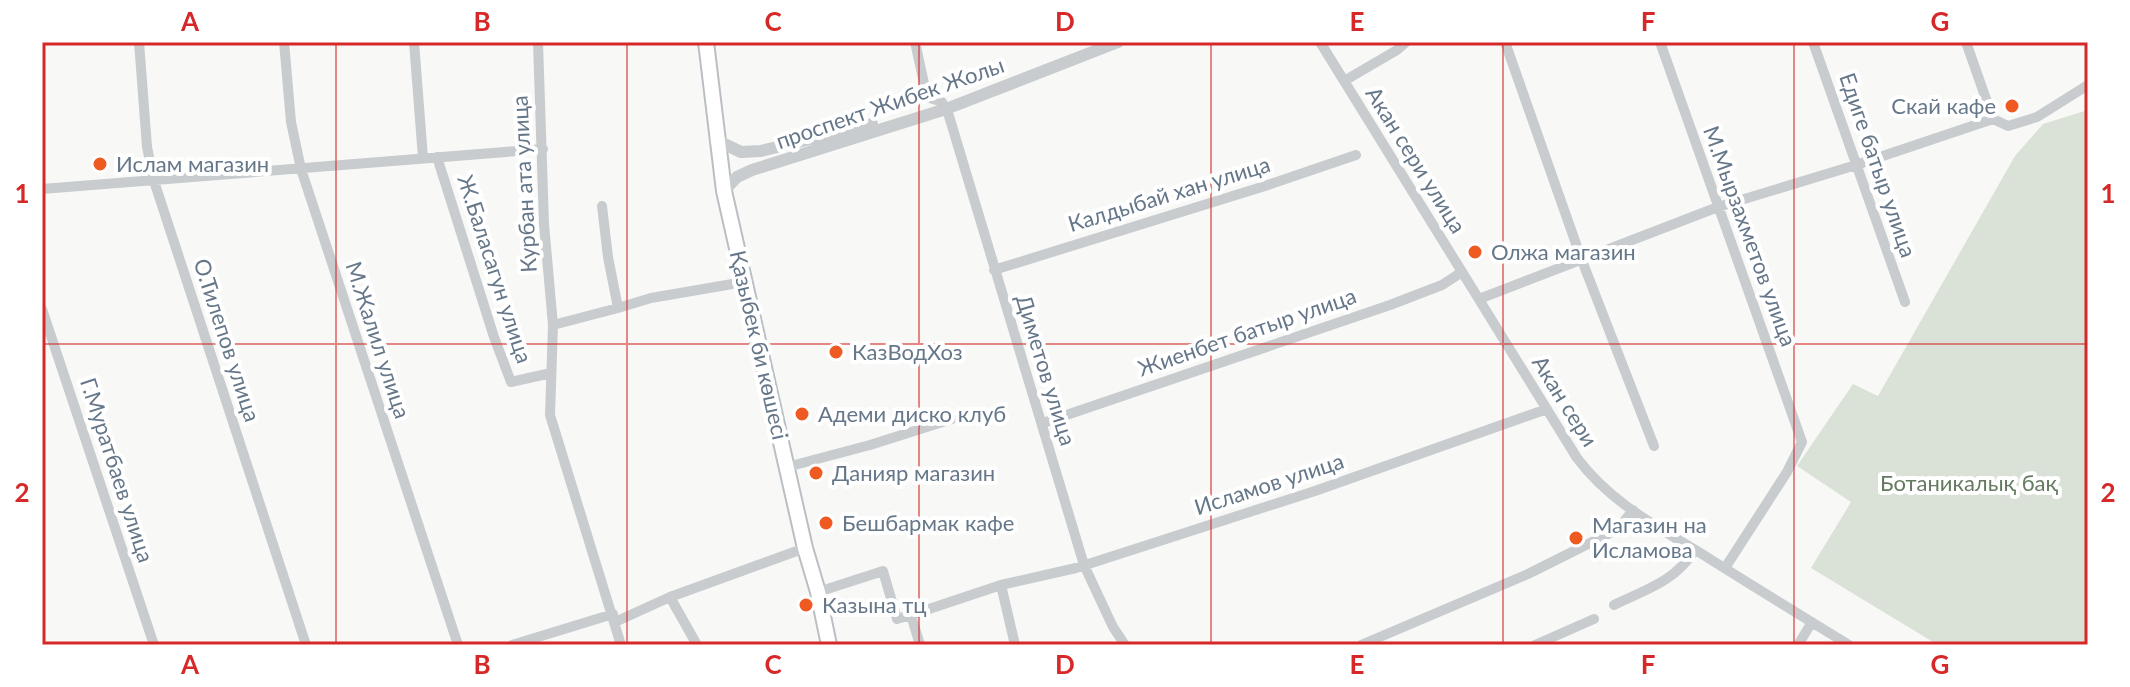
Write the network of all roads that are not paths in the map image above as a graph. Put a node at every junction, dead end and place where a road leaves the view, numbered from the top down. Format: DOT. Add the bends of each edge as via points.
graph roads {
  1 [pos="139,42"];
  2 [pos="284,42"];
  3 [pos="414,42"];
  4 [pos="538,42"];
  5 [pos="706,42"];
  6 [pos="915,42"];
  7 [pos="1096,42"];
  8 [pos="1118,42"];
  9 [pos="1320,42"];
  10 [pos="1406,42"];
  11 [pos="1505,42"];
  12 [pos="1660,42"];
  13 [pos="1813,42"];
  14 [pos="1966,42"];
  15 [pos="1344,81"];
  16 [pos="2088,85"];
  17 [pos="944,105"];
  18 [pos="1993,119"];
  19 [pos="716,140"];
  20 [pos="543,149"];
  21 [pos="1356,155"];
  22 [pos="437,157"];
  23 [pos="423,158"];
  24 [pos="1856,165"];
  25 [pos="301,169"];
  26 [pos="154,181"];
  27 [pos="42,189"];
  28 [pos="724,191"];
  29 [pos="602,206"];
  30 [pos="1718,207"];
  31 [pos="1581,258"];
  32 [pos="994,270"];
  33 [pos="1462,272"];
  34 [pos="744,282"];
  35 [pos="1479,299"];
  36 [pos="1905,302"];
  37 [pos="618,308"];
  38 [pos="42,309"];
  39 [pos="553,325"];
  40 [pos="551,373"];
  41 [pos="1547,409"];
  42 [pos="952,419"];
  43 [pos="1043,423"];
  44 [pos="1654,446"];
  45 [pos="787,467"];
  46 [pos="1633,510"];
  47 [pos="805,548"];
  48 [pos="1695,550"];
  49 [pos="1084,565"];
  50 [pos="1725,568"];
  51 [pos="1001,585"];
  52 [pos="818,592"];
  53 [pos="670,597"];
  54 [pos="1614,605"];
  55 [pos="911,615"];
  56 [pos="614,618"];
  57 [pos="1594,619"];
  58 [pos="1812,622"];
  59 [pos="154,645"];
  60 [pos="306,645"];
  61 [pos="458,645"];
  62 [pos="512,645"];
  63 [pos="621,645"];
  64 [pos="697,645"];
  65 [pos="829,645"];
  66 [pos="920,645"];
  67 [pos="1015,645"];
  68 [pos="1125,645"];
  69 [pos="1361,645"];
  70 [pos="1535,645"];
  71 [pos="1798,645"];
  72 [pos="1849,645"];
  1 -- 26 [label="street, О.Тилепов улица"];
  2 -- 25 [label="street, М.Жалил улица"];
  3 -- 23 [label="street"];
  4 -- 20 [label="street, Курбан ата улица"];
  5 -- 19 [label="main road, Қазыбек би көшесі"];
  6 -- 17 [label="street, Диметов улица" via="927,97"];
  7 -- 17 [label="street, проспект Жибек Жолы"];
  8 -- 17 [label="street, проспект Жибек Жолы"];
  9 -- 15 [label="street, Акан сери улица"];
  10 -- 15 [label="street"];
  11 -- 31 [label="street"];
  12 -- 30 [label="street, М.Мырзахметов улица"];
  13 -- 24 [label="street, Едиге батыр улица"];
  14 -- 18 [label="street"];
  15 -- 33 [label="street, Акан сери улица"];
  16 -- 18 [label="street" via="2037,117 2008,126"];
  17 -- 19 [label="street, проспект Жибек Жолы" via="761,151 741,152"];
  17 -- 28 [label="street, проспект Жибек Жолы" via="752,170"];
  17 -- 32 [label="street, Диметов улица"];
  18 -- 24 [label="street"];
  19 -- 28 [label="main road, Қазыбек би көшесі"];
  20 -- 22 [label="street"];
  20 -- 39 [label="street, Курбан ата улица"];
  21 -- 32 [label="street, Калдыбай хан улица"];
  22 -- 23 [label="street"];
  22 -- 40 [label="street, Ж.Баласагун улица" via="511,382"];
  23 -- 25 [label="street"];
  24 -- 30 [label="street"];
  24 -- 36 [label="street, Едиге батыр улица"];
  25 -- 26 [label="street"];
  25 -- 61 [label="street, М.Жалил улица"];
  26 -- 27 [label="street"];
  26 -- 60 [label="street, О.Тилепов улица"];
  28 -- 34 [label="main road, Қазыбек би көшесі"];
  29 -- 37 [label="street"];
  30 -- 31 [label="street"];
  30 -- 50 [label="street, М.Мырзахметов улица" via="1802,442"];
  31 -- 35 [label="street"];
  31 -- 44 [label="street"];
  32 -- 43 [label="street, Диметов улица"];
  33 -- 35 [label="street, Акан сери улица"];
  33 -- 43 [label="street, Жиенбет батыр улица" via="1390,305"];
  34 -- 37 [label="street"];
  34 -- 45 [label="main road, Қазыбек би көшесі"];
  35 -- 41 [label="street, Акан сери"];
  37 -- 39 [label="street"];
  38 -- 59 [label="street, Г.Муратбаев улица"];
  39 -- 40 [label="street, Курбан ата улица"];
  40 -- 56 [label="street, Ж.Баласагун улица" via="550,415"];
  41 -- 46 [label="street, Акан сери" via="1591,477"];
  41 -- 49 [label="street, Исламов улица"];
  42 -- 45 [label="street"];
  43 -- 49 [label="street, Диметов улица"];
  45 -- 47 [label="main road, Қазыбек би көшесі"];
  46 -- 48 [label="street, Акан сери"];
  46 -- 69 [label="street" via="1618,529 1528,574"];
  47 -- 52 [label="main road, Қазыбек би көшесі"];
  47 -- 53 [label="street"];
  48 -- 50 [label="street, Акан сери"];
  48 -- 54 [label="street" via="1669,579"];
  49 -- 51 [label="street, Исламов улица"];
  49 -- 68 [label="street, Диметов улица"];
  50 -- 58 [label="street, Акан сери"];
  51 -- 55 [label="street, Исламов улица"];
  51 -- 67 [label="street"];
  52 -- 55 [label="street" via="883,571 897,619"];
  52 -- 65 [label="main road, Қазыбек би көшесі"];
  53 -- 56 [label="street"];
  53 -- 64 [label="street"];
  55 -- 66 [label="street"];
  56 -- 62 [label="street"];
  56 -- 63 [label="street, Ж.Баласагун улица"];
  57 -- 70 [label="street"];
  58 -- 71 [label="street"];
  58 -- 72 [label="street, Акан сери"];
}
